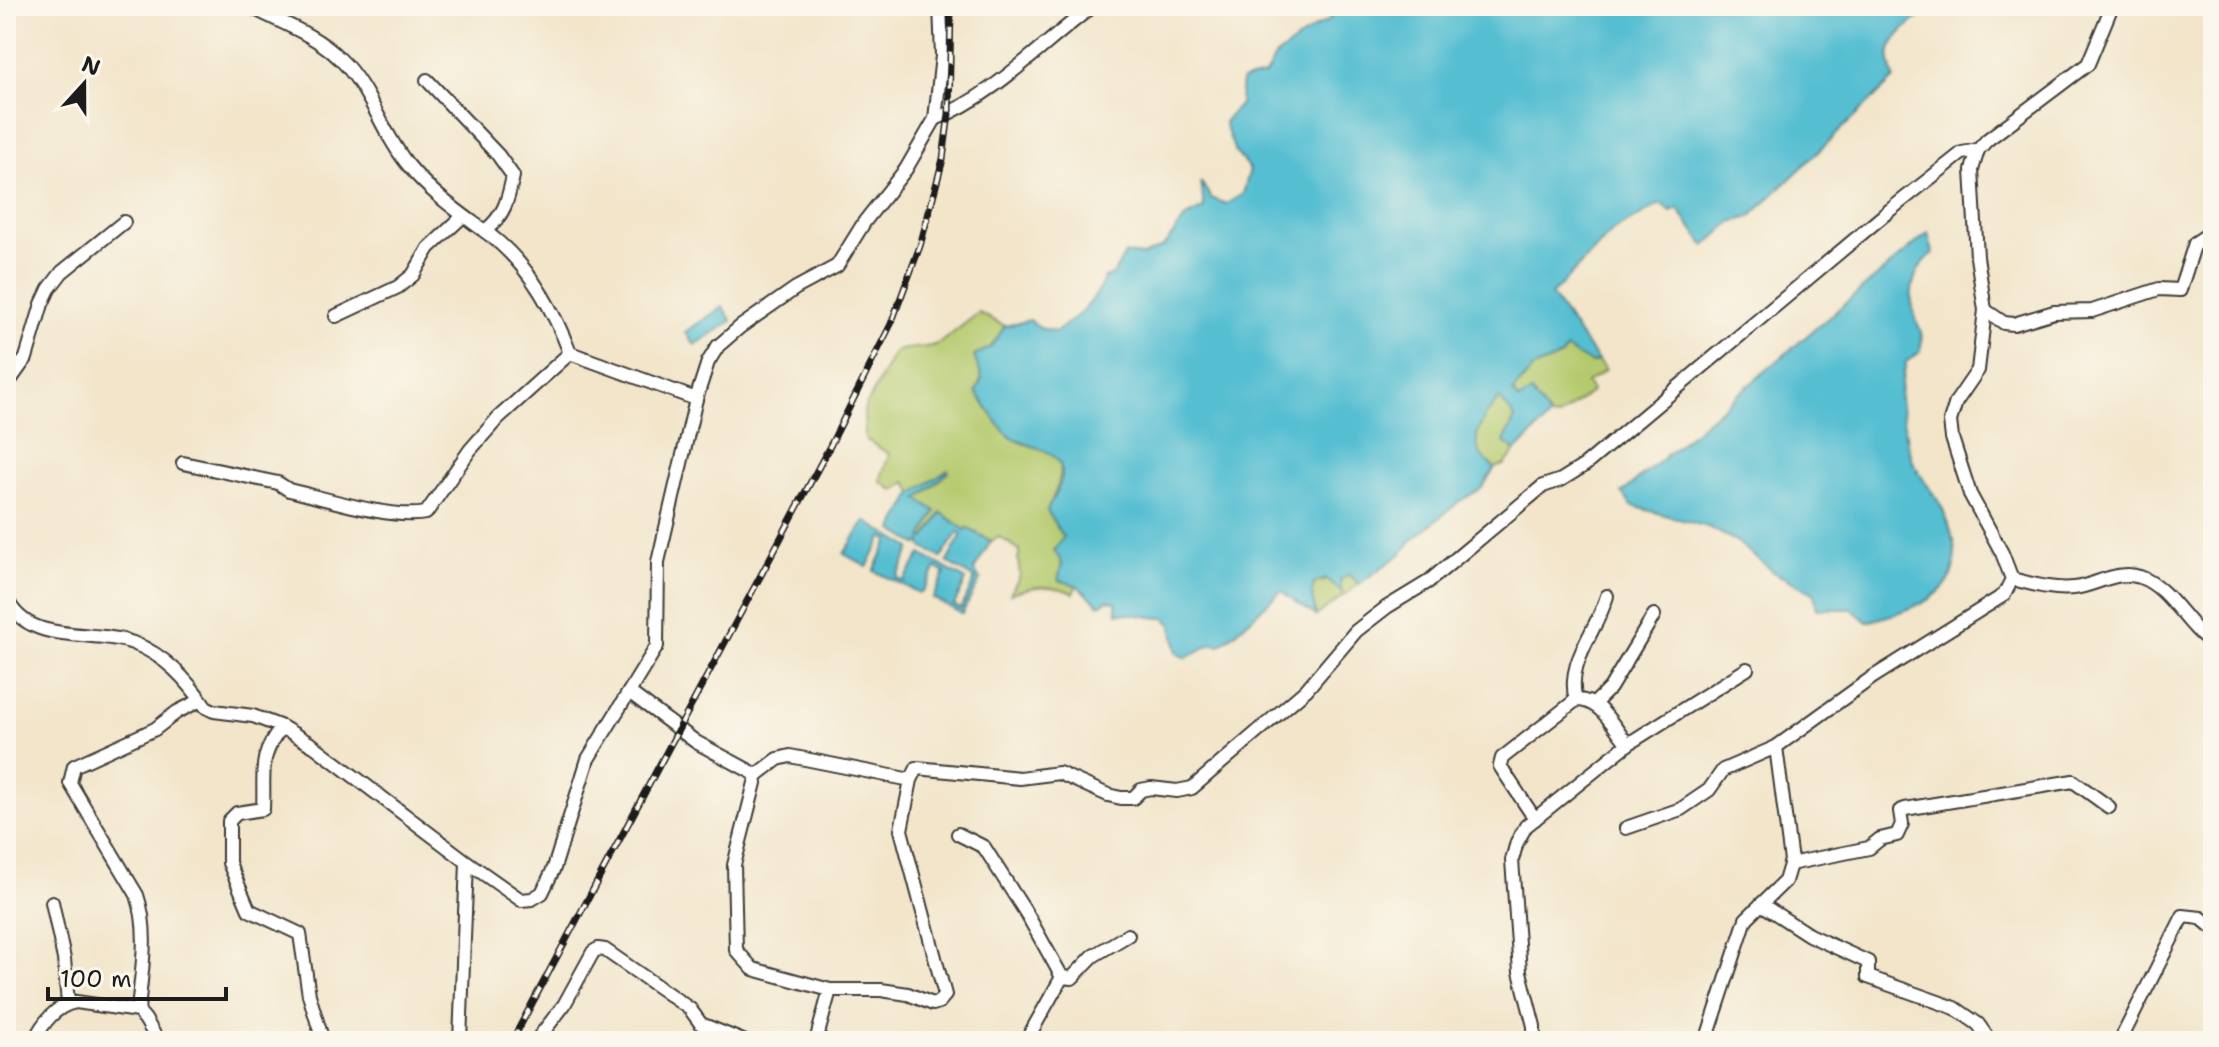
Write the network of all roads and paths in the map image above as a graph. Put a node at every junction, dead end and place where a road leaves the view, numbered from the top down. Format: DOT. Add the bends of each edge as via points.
graph roads {
  1 [pos="249,6"];
  2 [pos="940,6"];
  3 [pos="2112,6"];
  4 [pos="1091,7"];
  5 [pos="427,80"];
  6 [pos="935,119"];
  7 [pos="1978,150"];
  8 [pos="462,217"];
  9 [pos="124,222"];
  10 [pos="485,231"];
  11 [pos="2213,231"];
  12 [pos="1985,310"];
  13 [pos="336,316"];
  14 [pos="570,353"];
  15 [pos="6,386"];
  16 [pos="696,399"];
  17 [pos="183,463"];
  18 [pos="2012,579"];
  19 [pos="1607,596"];
  20 [pos="6,597"];
  21 [pos="1654,615"];
  22 [pos="2213,643"];
  23 [pos="1747,669"];
  24 [pos="629,692"];
  25 [pos="201,700"];
  26 [pos="1576,700"];
  27 [pos="1595,703"];
  28 [pos="282,727"];
  29 [pos="1628,744"];
  30 [pos="1776,747"];
  31 [pos="757,775"];
  32 [pos="911,780"];
  33 [pos="2109,807"];
  34 [pos="1535,819"];
  35 [pos="1626,828"];
  36 [pos="958,834"];
  37 [pos="467,862"];
  38 [pos="1790,864"];
  39 [pos="52,902"];
  40 [pos="1761,904"];
  41 [pos="2213,928"];
  42 [pos="1128,935"];
  43 [pos="1062,977"];
  44 [pos="830,990"];
  45 [pos="68,1003"];
  46 [pos="138,1011"];
  47 [pos="34,1041"];
  48 [pos="158,1041"];
  49 [pos="323,1041"];
  50 [pos="460,1041"];
  51 [pos="536,1041"];
  52 [pos="743,1041"];
  53 [pos="816,1041"];
  54 [pos="1026,1041"];
  55 [pos="1534,1041"];
  56 [pos="1706,1041"];
  57 [pos="1990,1041"];
  58 [pos="2120,1041"];
  1 -- 8 [label="street" via="341,59 408,165"];
  2 -- 6 [label="street" via="942,56"];
  3 -- 7 [label="street" via="2088,64"];
  4 -- 6 [label="street" via="1047,46"];
  5 -- 10 [label="street" via="513,176 507,206"];
  6 -- 16 [label="street" via="837,266 784,296 718,346"];
  7 -- 12 [label="street" via="1972,170"];
  7 -- 32 [label="street" via="1962,153 1890,210 1585,465 1543,486 1428,582 1356,631 1306,690 1192,788 1151,788 1121,798 1059,773 1020,778 917,768"];
  8 -- 10 [label="street"];
  8 -- 13 [label="street" via="398,287"];
  9 -- 15 [label="street" via="62,272 49,289 26,358"];
  10 -- 14 [label="street" via="528,272"];
  11 -- 12 [label="street" via="2195,243 2180,290 2159,289 2092,311 2054,312 2014,324"];
  12 -- 18 [label="street" via="1978,370 1950,421 1970,494"];
  14 -- 16 [label="street"];
  14 -- 17 [label="street" via="498,418 426,513 412,516 362,507"];
  16 -- 24 [label="street" via="658,562 657,646"];
  18 -- 22 [label="street" via="2060,589 2127,575 2143,577"];
  18 -- 30 [label="street" via="2004,595 1873,677"];
  19 -- 26 [label="street" via="1573,671"];
  20 -- 25 [label="street" via="25,622 47,631 131,642 149,650 166,660"];
  21 -- 27 [label="street" via="1610,688"];
  23 -- 29 [label="street"];
  24 -- 31 [label="street" via="696,742"];
  24 -- 37 [label="street" via="588,759 542,893 521,900"];
  25 -- 28 [label="street" via="214,711 253,716"];
  25 -- 46 [label="street" via="71,772 70,783 143,912"];
  26 -- 27 [label="street"];
  26 -- 34 [label="street" via="1502,758 1500,766"];
  27 -- 29 [label="street"];
  28 -- 37 [label="street"];
  28 -- 49 [label="street" via="262,759 263,809 237,813 229,821 229,863 249,910 300,934 309,995"];
  29 -- 34 [label="street"];
  30 -- 35 [label="street" via="1723,770 1709,790 1681,809"];
  30 -- 38 [label="street"];
  31 -- 32 [label="street" via="790,756"];
  31 -- 44 [label="street" via="734,865 736,950 753,969"];
  32 -- 44 [label="street" via="901,830 945,995 933,1004 881,990"];
  33 -- 38 [label="street" via="2073,781 1905,809 1900,811 1897,835 1869,848"];
  34 -- 55 [label="street" via="1517,842 1512,860 1520,972"];
  36 -- 43 [label="street" via="984,847"];
  37 -- 50 [label="street"];
  38 -- 40 [label="street" via="1785,881"];
  39 -- 45 [label="street"];
  40 -- 56 [label="street" via="1746,919"];
  40 -- 57 [label="street" via="1809,935 1868,962 1868,977 1955,1008 1978,1024"];
  41 -- 58 [label="street" via="2201,918 2183,916"];
  42 -- 43 [label="street" via="1093,956 1072,978"];
  43 -- 54 [label="street"];
  44 -- 53 [label="street"];
  45 -- 46 [label="street"];
  45 -- 47 [label="street" via="41,1027"];
  46 -- 48 [label="street"];
  51 -- 52 [label="street" via="598,949 690,1009 701,1024"];
}
